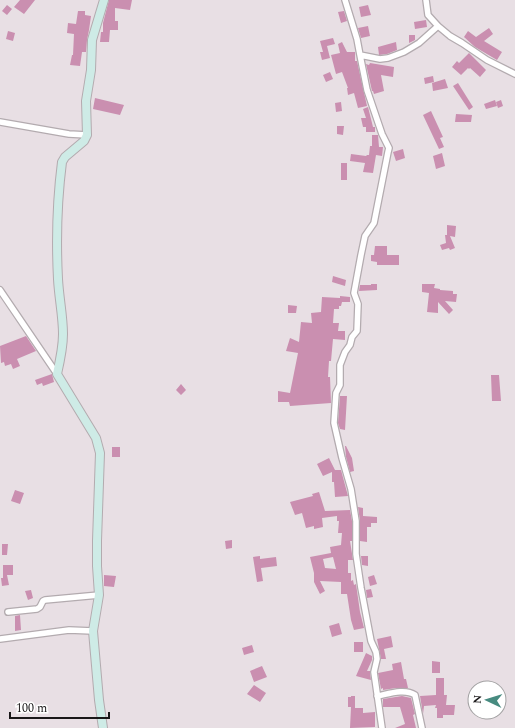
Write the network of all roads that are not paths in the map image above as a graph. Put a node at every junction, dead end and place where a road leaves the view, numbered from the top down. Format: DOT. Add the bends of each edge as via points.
graph roads {
  1 [pos="104,0"];
  2 [pos="345,0"];
  3 [pos="426,0"];
  4 [pos="438,26"];
  5 [pos="360,55"];
  6 [pos="515,74"];
  7 [pos="0,122"];
  8 [pos="87,135"];
  9 [pos="0,290"];
  10 [pos="57,374"];
  11 [pos="99,595"];
  12 [pos="8,612"];
  13 [pos="93,631"];
  14 [pos="0,639"];
  15 [pos="377,696"];
  16 [pos="103,728"];
  17 [pos="382,728"];
  18 [pos="422,728"];
  1 -- 8 [label="street" via="92,40 86,101"];
  2 -- 5 [label="street"];
  3 -- 4 [label="street" via="428,15"];
  4 -- 5 [label="street" via="404,52 380,59"];
  4 -- 6 [label="street" via="487,60"];
  5 -- 15 [label="street" via="367,90 388,152 374,223 365,236 361,254 354,293 358,304 357,331 340,365 340,385 336,393 334,423 352,489 356,520 356,554 371,642 377,659 374,672"];
  7 -- 8 [label="street"];
  8 -- 10 [label="street" via="62,162 57,240 63,335 62,358"];
  9 -- 10 [label="street"];
  10 -- 11 [label="street" via="96,438 100,453 97,541"];
  11 -- 12 [label="street" via="45,600 39,608"];
  11 -- 13 [label="street"];
  13 -- 14 [label="street" via="69,630"];
  13 -- 16 [label="street"];
  15 -- 17 [label="street"];
  15 -- 18 [label="street" via="397,692 415,695"];
}
